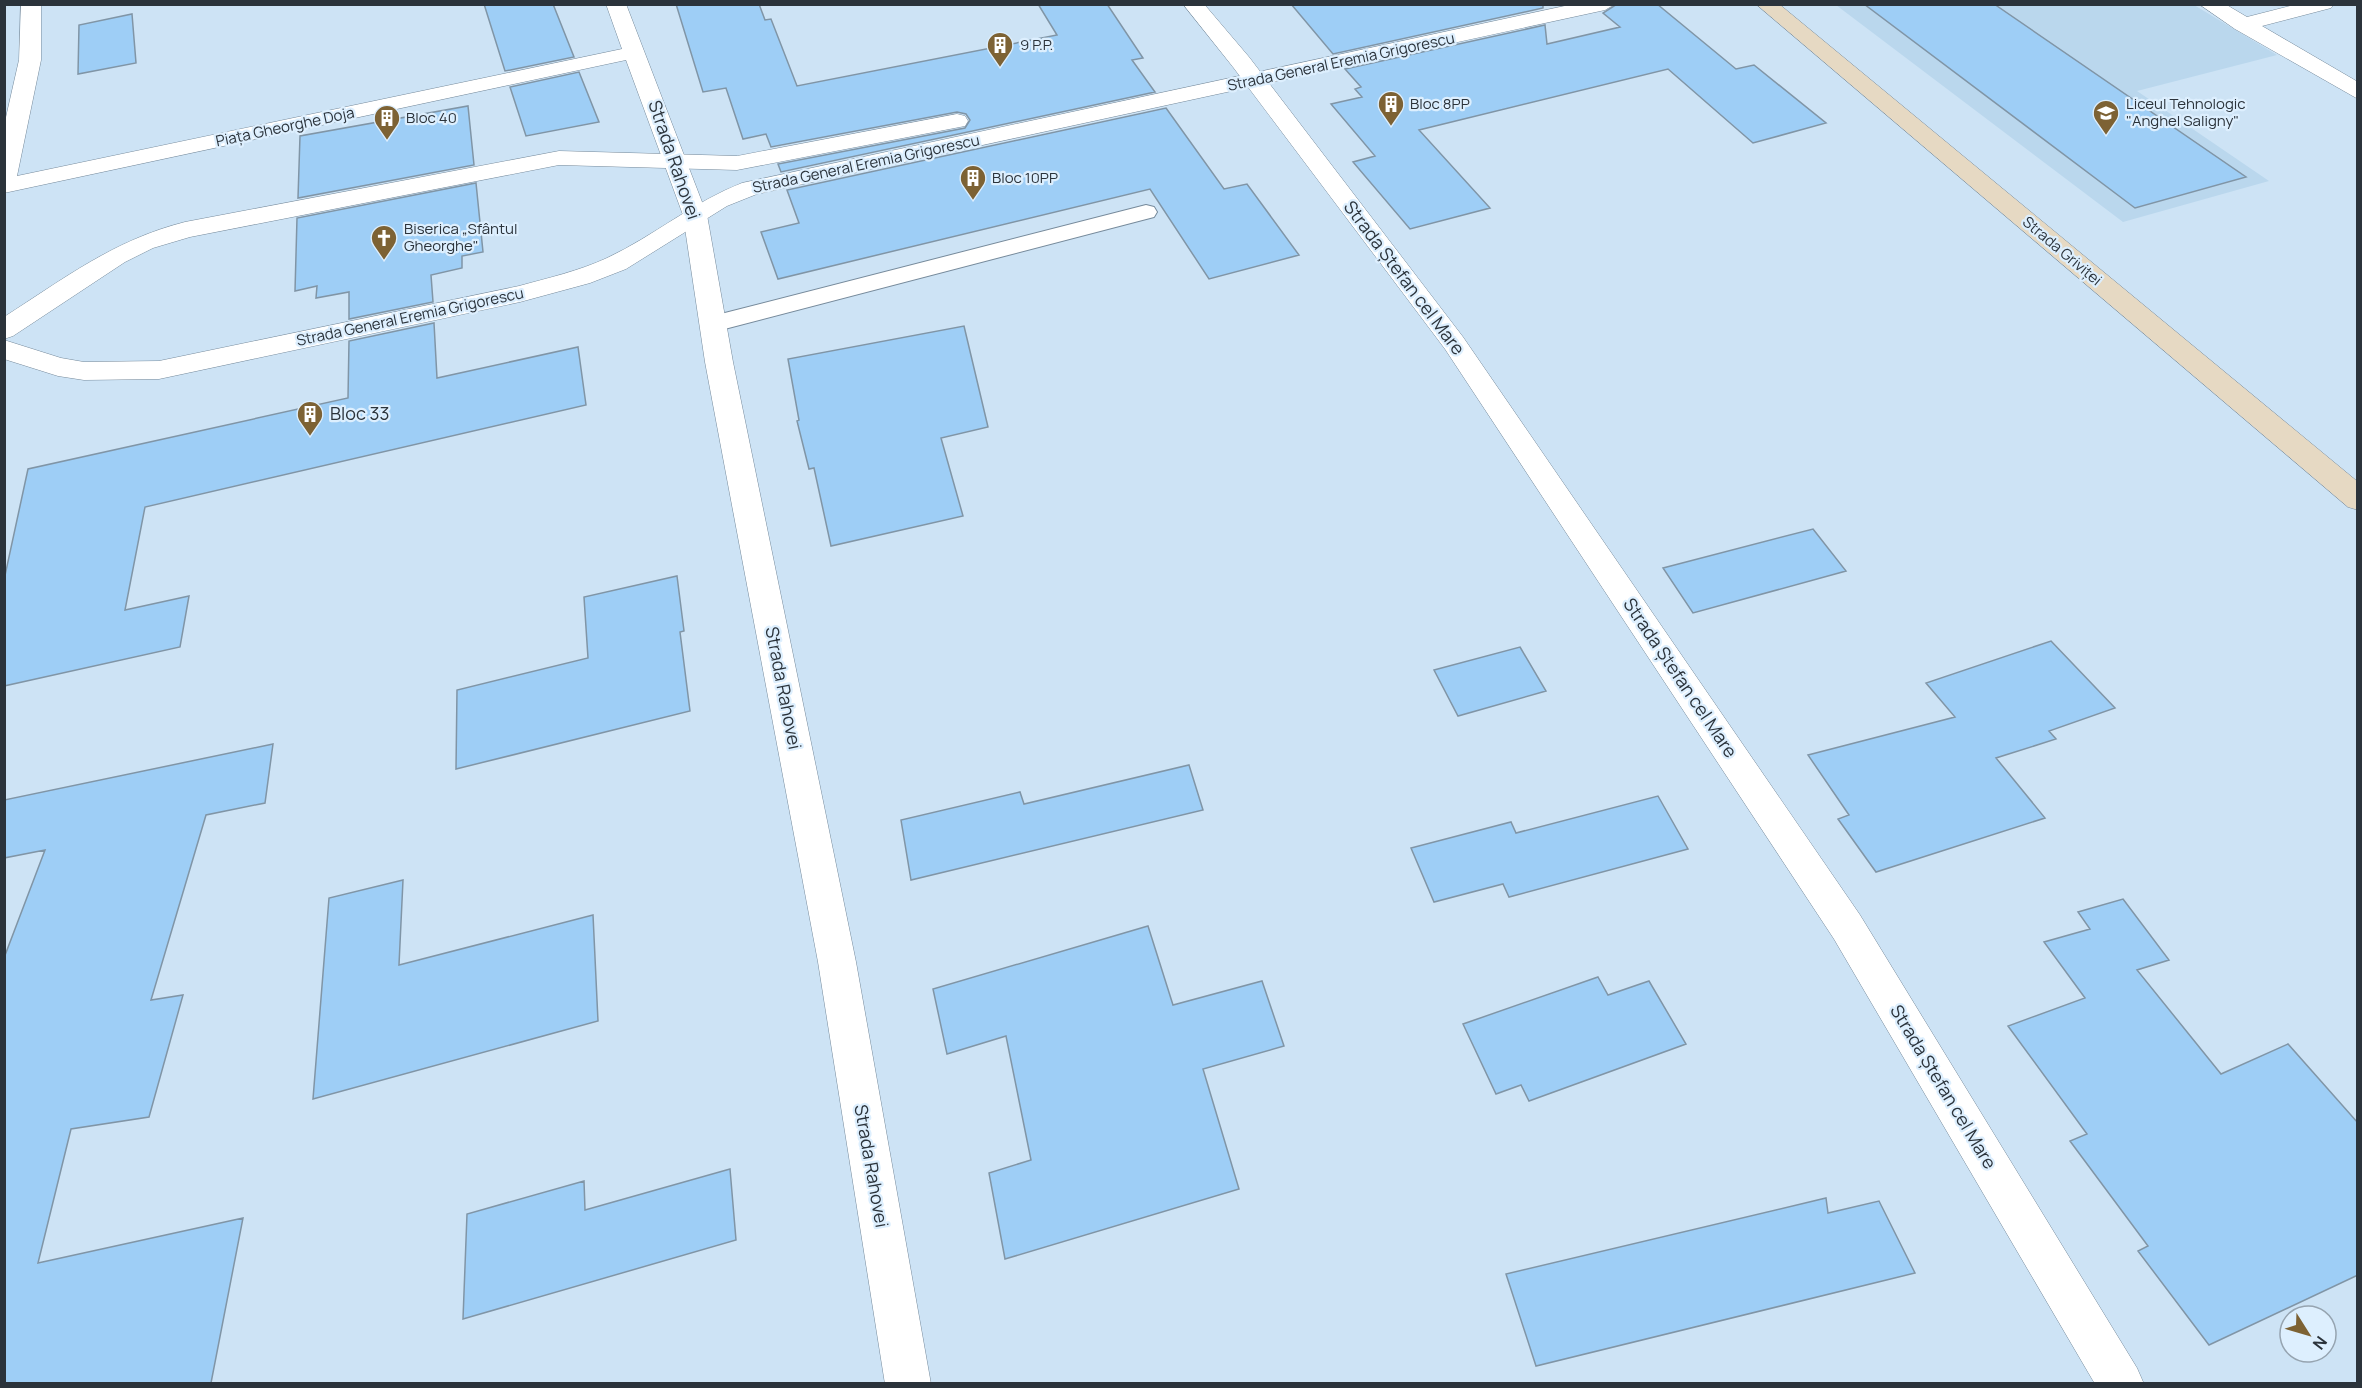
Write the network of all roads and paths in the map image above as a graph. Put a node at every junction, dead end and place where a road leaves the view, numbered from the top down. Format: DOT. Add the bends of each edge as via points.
graph roads {
  1 [pos="31,4"];
  2 [pos="616,4"];
  3 [pos="1193,4"];
  4 [pos="1502,4"];
  5 [pos="1605,4"];
  6 [pos="1766,4"];
  7 [pos="2209,4"];
  8 [pos="2324,4"];
  9 [pos="2242,25"];
  10 [pos="636,52"];
  11 [pos="1248,72"];
  12 [pos="2358,92"];
  13 [pos="677,163"];
  14 [pos="4,181"];
  15 [pos="4,186"];
  16 [pos="1146,212"];
  17 [pos="695,215"];
  18 [pos="713,324"];
  19 [pos="4,330"];
  20 [pos="4,349"];
  21 [pos="2358,499"];
  22 [pos="908,1383"];
  23 [pos="2121,1383"];
  1 -- 14 [label="street" via="30,60"];
  2 -- 10 [label="street, Strada Rahovei"];
  3 -- 11 [label="street, Strada Ștefan cel Mare"];
  4 -- 11 [label="street, Strada General Eremia Grigorescu"];
  5 -- 11 [label="street, Strada General Eremia Grigorescu"];
  6 -- 21 [label="main road, Strada Griviței"];
  7 -- 9 [label="street"];
  8 -- 9 [label="street"];
  9 -- 12 [label="street"];
  10 -- 13 [label="street, Strada Rahovei"];
  10 -- 15 [label="street, Piața Gheorghe Doja"];
  11 -- 13 [label="street, Strada General Eremia Grigorescu" via="1018,109 737,163"];
  11 -- 17 [label="street, Strada General Eremia Grigorescu" via="750,188"];
  11 -- 23 [label="street, Strada Ștefan cel Mare" via="1454,343 1847,927"];
  13 -- 17 [label="street, Strada Rahovei"];
  13 -- 19 [label="street, Strada General Eremia Grigorescu" via="559,158 185,230 116,256"];
  16 -- 18 [label="lane"];
  17 -- 18 [label="street, Strada Rahovei"];
  17 -- 20 [label="street, Strada General Eremia Grigorescu" via="617,262 549,287 159,370 84,371 58,367"];
  18 -- 22 [label="street, Strada Rahovei" via="837,962"];
}
